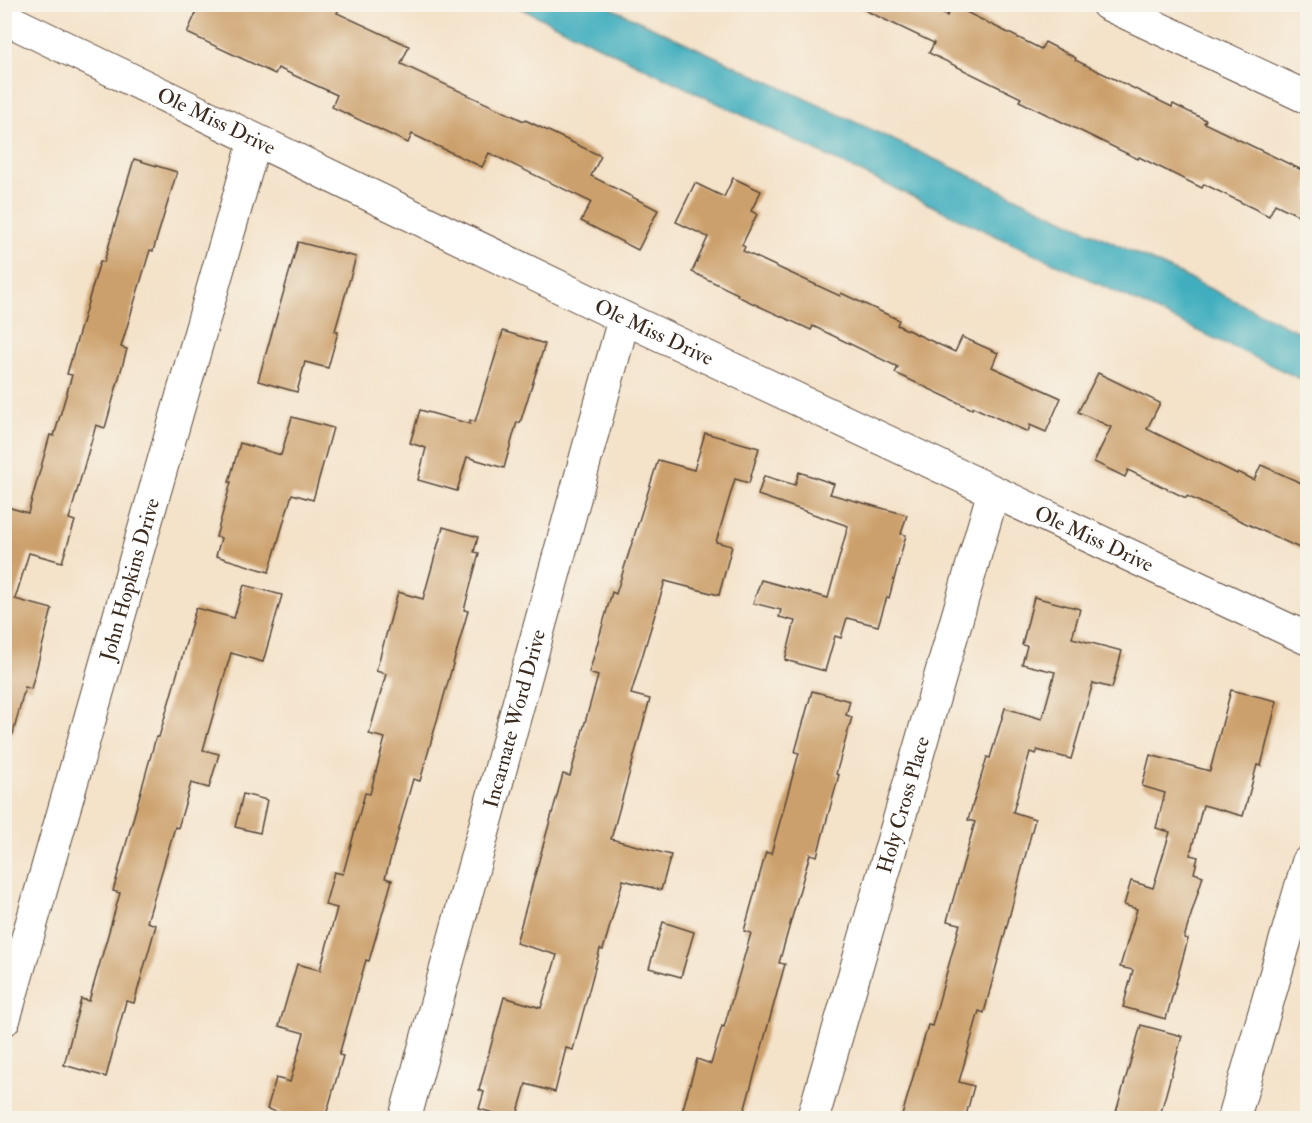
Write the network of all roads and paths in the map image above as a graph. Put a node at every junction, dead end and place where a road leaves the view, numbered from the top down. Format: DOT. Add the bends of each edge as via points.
graph roads {
  1 [pos="1107,4"];
  2 [pos="4,18"];
  3 [pos="1308,98"];
  4 [pos="255,140"];
  5 [pos="624,318"];
  6 [pos="993,493"];
  7 [pos="1308,639"];
  8 [pos="1308,862"];
  9 [pos="5,1017"];
  10 [pos="405,1119"];
  11 [pos="813,1119"];
  12 [pos="1234,1119"];
  1 -- 3 [label="street"];
  2 -- 4 [label="street, Ole Miss Drive"];
  4 -- 5 [label="street, Ole Miss Drive"];
  4 -- 9 [label="street, John Hopkins Drive"];
  5 -- 6 [label="street, Ole Miss Drive"];
  5 -- 10 [label="street, Incarnate Word Drive"];
  6 -- 7 [label="street, Ole Miss Drive"];
  6 -- 11 [label="street, Holy Cross Place"];
  8 -- 12 [label="street"];
}
